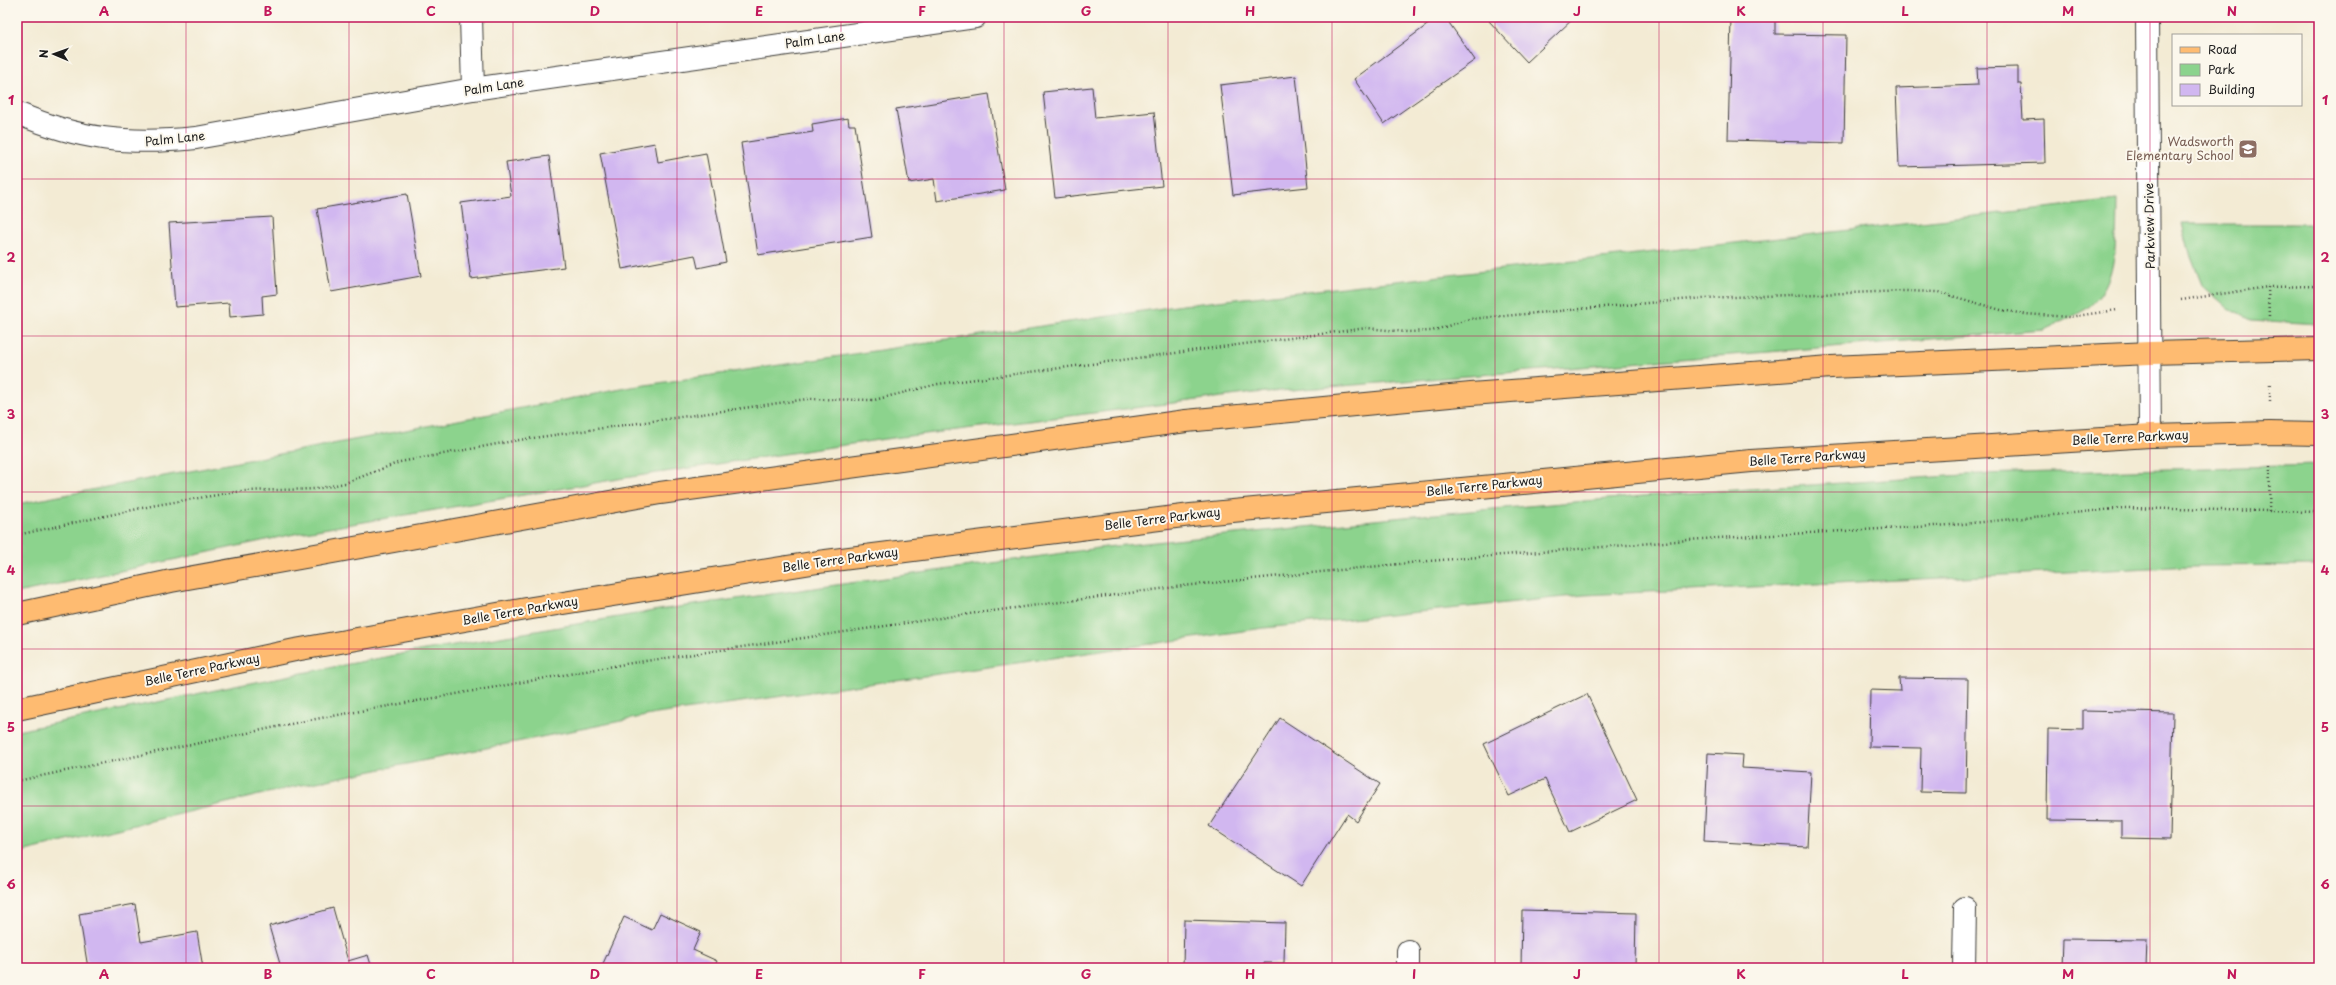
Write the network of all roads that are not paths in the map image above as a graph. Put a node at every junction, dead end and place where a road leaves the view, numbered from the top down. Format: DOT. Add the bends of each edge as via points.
graph roads {
  1 [pos="471,17"];
  2 [pos="975,17"];
  3 [pos="2147,17"];
  4 [pos="473,89"];
  5 [pos="17,113"];
  6 [pos="2319,349"];
  7 [pos="2150,353"];
  8 [pos="2319,434"];
  9 [pos="2150,436"];
  10 [pos="17,614"];
  11 [pos="17,709"];
  12 [pos="1965,908"];
  13 [pos="1964,968"];
  1 -- 4 [label="street"];
  2 -- 4 [label="street, Palm Lane"];
  3 -- 7 [label="street, Parkview Drive"];
  4 -- 5 [label="street, Palm Lane" via="196,138 160,141 126,141 87,136"];
  6 -- 7 [label="main road"];
  7 -- 9 [label="street, Parkview Drive"];
  7 -- 10 [label="main road" via="1831,367 1471,394 1186,421 660,493 171,581"];
  8 -- 9 [label="main road, Belle Terre Parkway"];
  9 -- 11 [label="main road, Belle Terre Parkway" via="1751,461 1191,515 979,540 818,562 532,608 295,650"];
  12 -- 13 [label="street"];
}
